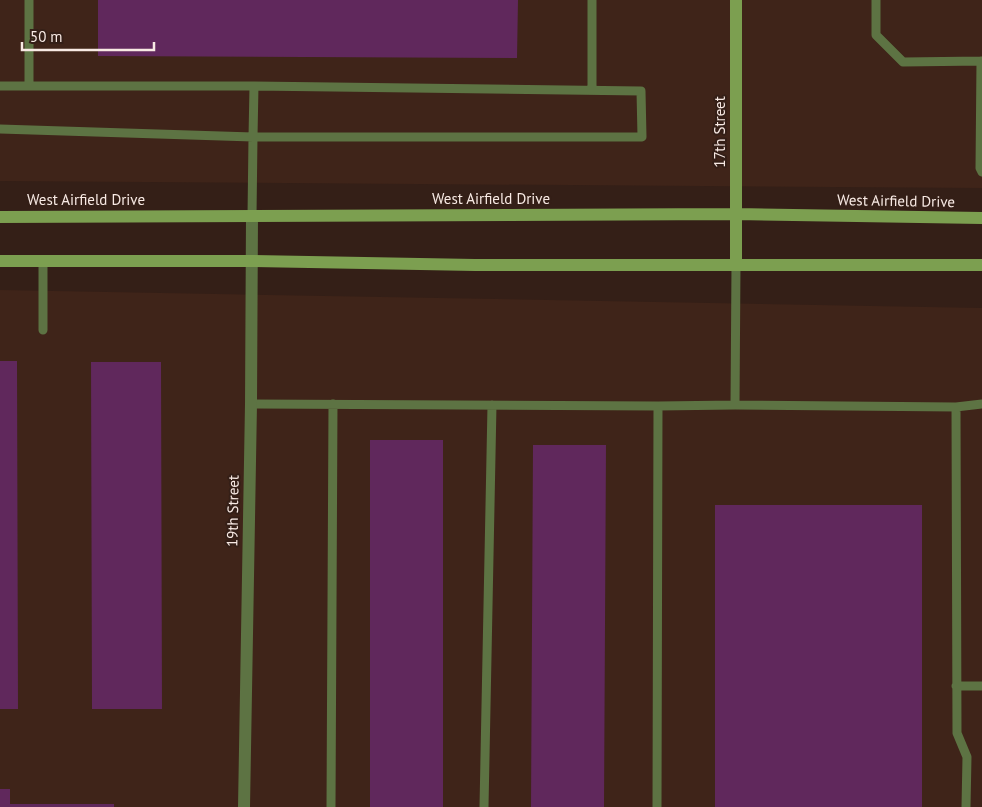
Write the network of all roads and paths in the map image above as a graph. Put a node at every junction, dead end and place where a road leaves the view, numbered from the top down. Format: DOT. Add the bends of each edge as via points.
graph roads {
  1 [pos="29,0"];
  2 [pos="592,0"];
  3 [pos="736,0"];
  4 [pos="876,0"];
  5 [pos="982,61"];
  6 [pos="0,86"];
  7 [pos="29,86"];
  8 [pos="254,86"];
  9 [pos="592,90"];
  10 [pos="0,129"];
  11 [pos="253,137"];
  12 [pos="982,172"];
  13 [pos="736,214"];
  14 [pos="252,216"];
  15 [pos="0,217"];
  16 [pos="982,218"];
  17 [pos="0,261"];
  18 [pos="43,261"];
  19 [pos="252,261"];
  20 [pos="736,264"];
  21 [pos="982,265"];
  22 [pos="43,330"];
  23 [pos="251,404"];
  24 [pos="332,404"];
  25 [pos="982,404"];
  26 [pos="492,405"];
  27 [pos="735,405"];
  28 [pos="658,406"];
  29 [pos="956,407"];
  30 [pos="956,686"];
  31 [pos="982,686"];
  32 [pos="244,807"];
  33 [pos="331,807"];
  34 [pos="484,807"];
  35 [pos="657,807"];
  36 [pos="966,807"];
  1 -- 7 [label="lane"];
  2 -- 9 [label="lane"];
  3 -- 13 [label="street, 17th Street"];
  4 -- 5 [label="lane" via="876,35 903,62"];
  5 -- 12 [label="lane"];
  6 -- 7 [label="lane"];
  7 -- 8 [label="lane"];
  8 -- 9 [label="lane"];
  8 -- 11 [label="lane"];
  9 -- 11 [label="lane" via="641,91 642,136"];
  10 -- 11 [label="lane"];
  11 -- 14 [label="lane"];
  13 -- 14 [label="street, West Airfield Drive"];
  13 -- 16 [label="street, West Airfield Drive"];
  13 -- 20 [label="street, 17th Street"];
  14 -- 15 [label="street, West Airfield Drive"];
  14 -- 19 [label="street, 19th Street"];
  17 -- 18 [label="street"];
  18 -- 19 [label="street"];
  18 -- 22 [label="lane"];
  19 -- 20 [label="street" via="474,265"];
  19 -- 23 [label="street, 19th Street"];
  20 -- 21 [label="street"];
  20 -- 27 [label="lane"];
  23 -- 24 [label="lane"];
  23 -- 32 [label="street, 19th Street"];
  24 -- 26 [label="lane"];
  24 -- 33 [label="lane"];
  25 -- 29 [label="lane"];
  26 -- 28 [label="lane"];
  26 -- 34 [label="lane"];
  27 -- 28 [label="lane"];
  27 -- 29 [label="lane"];
  28 -- 35 [label="lane"];
  29 -- 30 [label="lane"];
  30 -- 31 [label="lane"];
  30 -- 36 [label="lane" via="957,733 967,757"];
}
